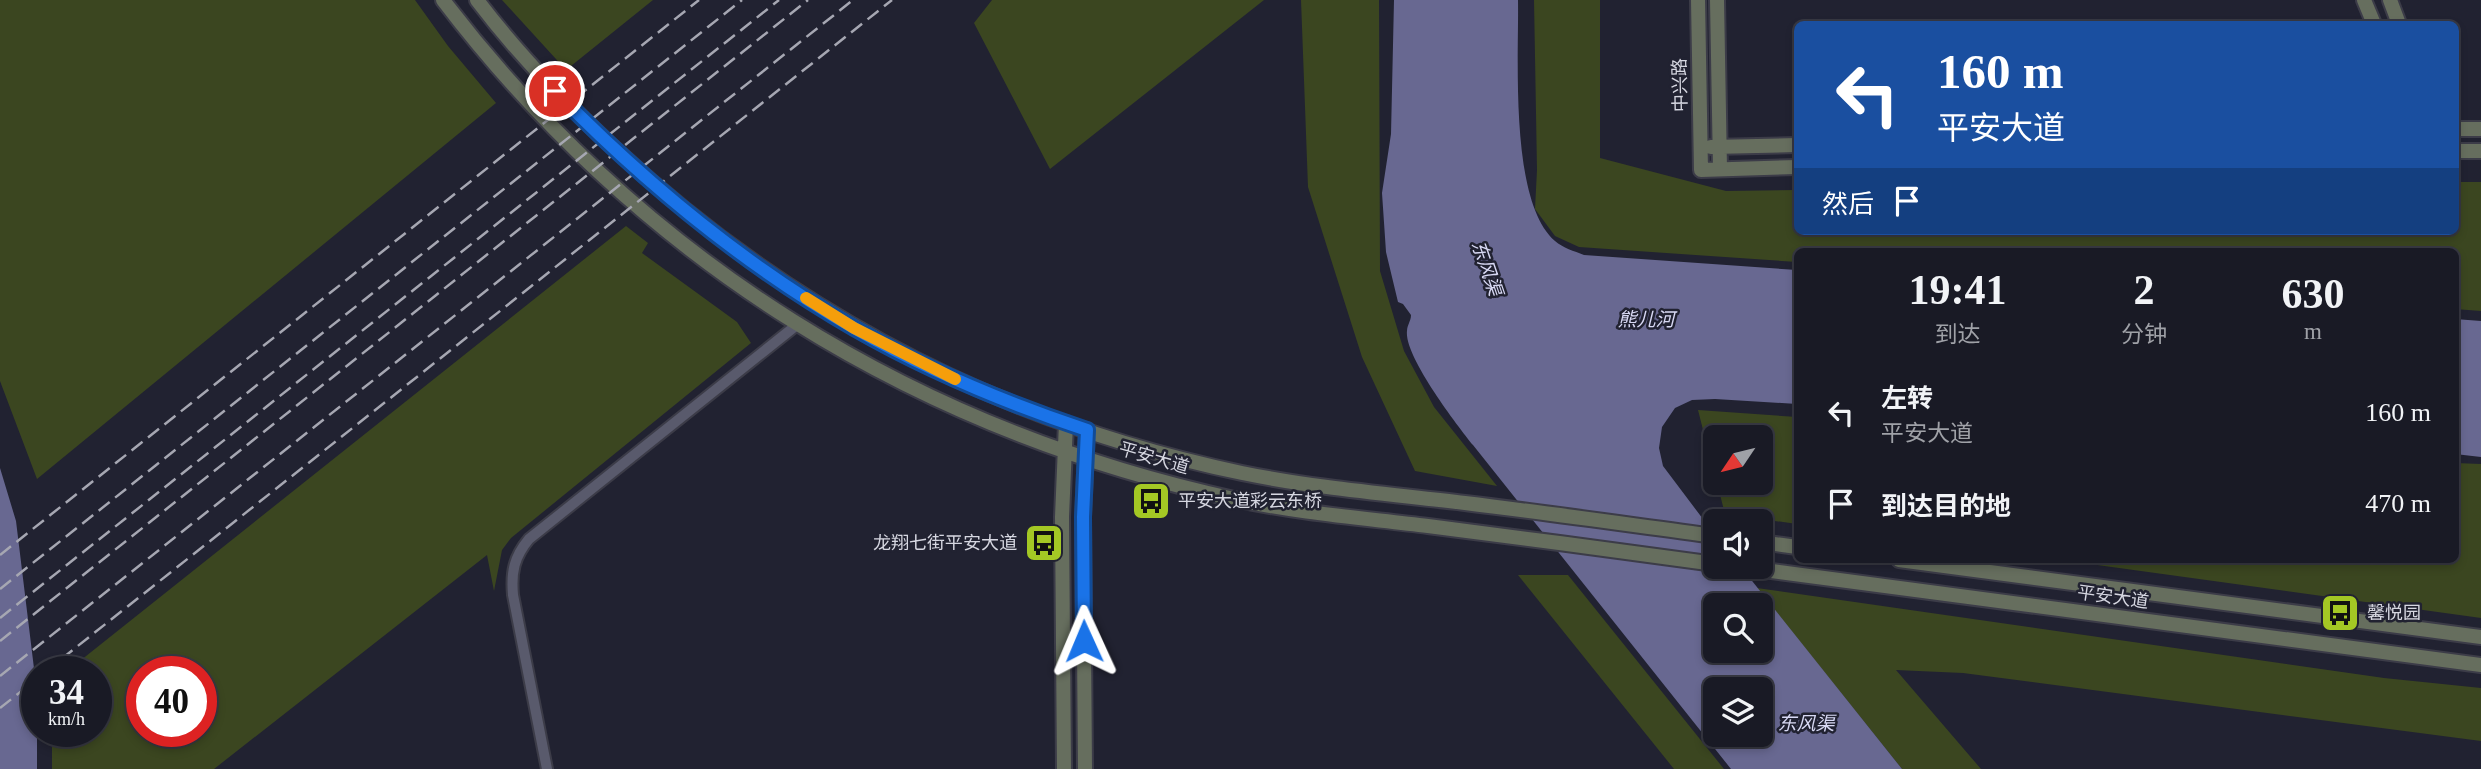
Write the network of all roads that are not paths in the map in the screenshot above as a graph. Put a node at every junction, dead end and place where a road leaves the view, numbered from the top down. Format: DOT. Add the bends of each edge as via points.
graph roads {
  1 [pos="443,0"];
  2 [pos="477,0"];
  3 [pos="1698,0"];
  4 [pos="1717,0"];
  5 [pos="2364,0"];
  6 [pos="2390,0"];
  7 [pos="2373,21"];
  8 [pos="2398,21"];
  9 [pos="2459,129"];
  10 [pos="2481,129"];
  11 [pos="1794,145"];
  12 [pos="1720,147"];
  13 [pos="1700,148"];
  14 [pos="2459,151"];
  15 [pos="2481,151"];
  16 [pos="1794,167"];
  17 [pos="1720,169"];
  18 [pos="798,324"];
  19 [pos="1066,423"];
  20 [pos="1087,430"];
  21 [pos="1064,451"];
  22 [pos="1086,458"];
  23 [pos="1703,534"];
  24 [pos="1773,544"];
  25 [pos="1794,547"];
  26 [pos="1703,562"];
  27 [pos="1922,563"];
  28 [pos="1773,572"];
  29 [pos="2481,637"];
  30 [pos="2481,665"];
  31 [pos="547,769"];
  32 [pos="1063,769"];
  33 [pos="1085,769"];
  1 -- 18 [label="main road, 平安大道" via="535,109 638,207"];
  2 -- 19 [label="main road, 平安大道" via="582,118 656,187 788,287 854,328 965,384"];
  3 -- 13 [label="main road, 中兴路"];
  4 -- 12 [label="main road"];
  5 -- 7 [label="main road"];
  6 -- 8 [label="main road"];
  9 -- 10 [label="main road"];
  11 -- 12 [label="main road"];
  12 -- 13 [label="main road"];
  12 -- 17 [label="main road"];
  13 -- 17 [label="main road, 中兴路" via="1701,170"];
  14 -- 15 [label="main road"];
  16 -- 17 [label="main road"];
  18 -- 21 [label="main road, 平安大道" via="840,351 954,408"];
  18 -- 31 [label="street" via="520,549 512,569 513,595"];
  19 -- 20 [label="main road, 平安大道"];
  19 -- 21 [label="main road"];
  20 -- 22 [label="main road"];
  20 -- 23 [label="main road, 平安大道" via="1244,473"];
  21 -- 22 [label="main road, 平安大道"];
  21 -- 32 [label="main road"];
  22 -- 26 [label="main road, 平安大道" via="1239,500"];
  22 -- 33 [label="main road"];
  24 -- 25 [label="main road"];
  27 -- 29 [label="main road, 平安大道"];
  28 -- 30 [label="main road, 平安大道"];
}
